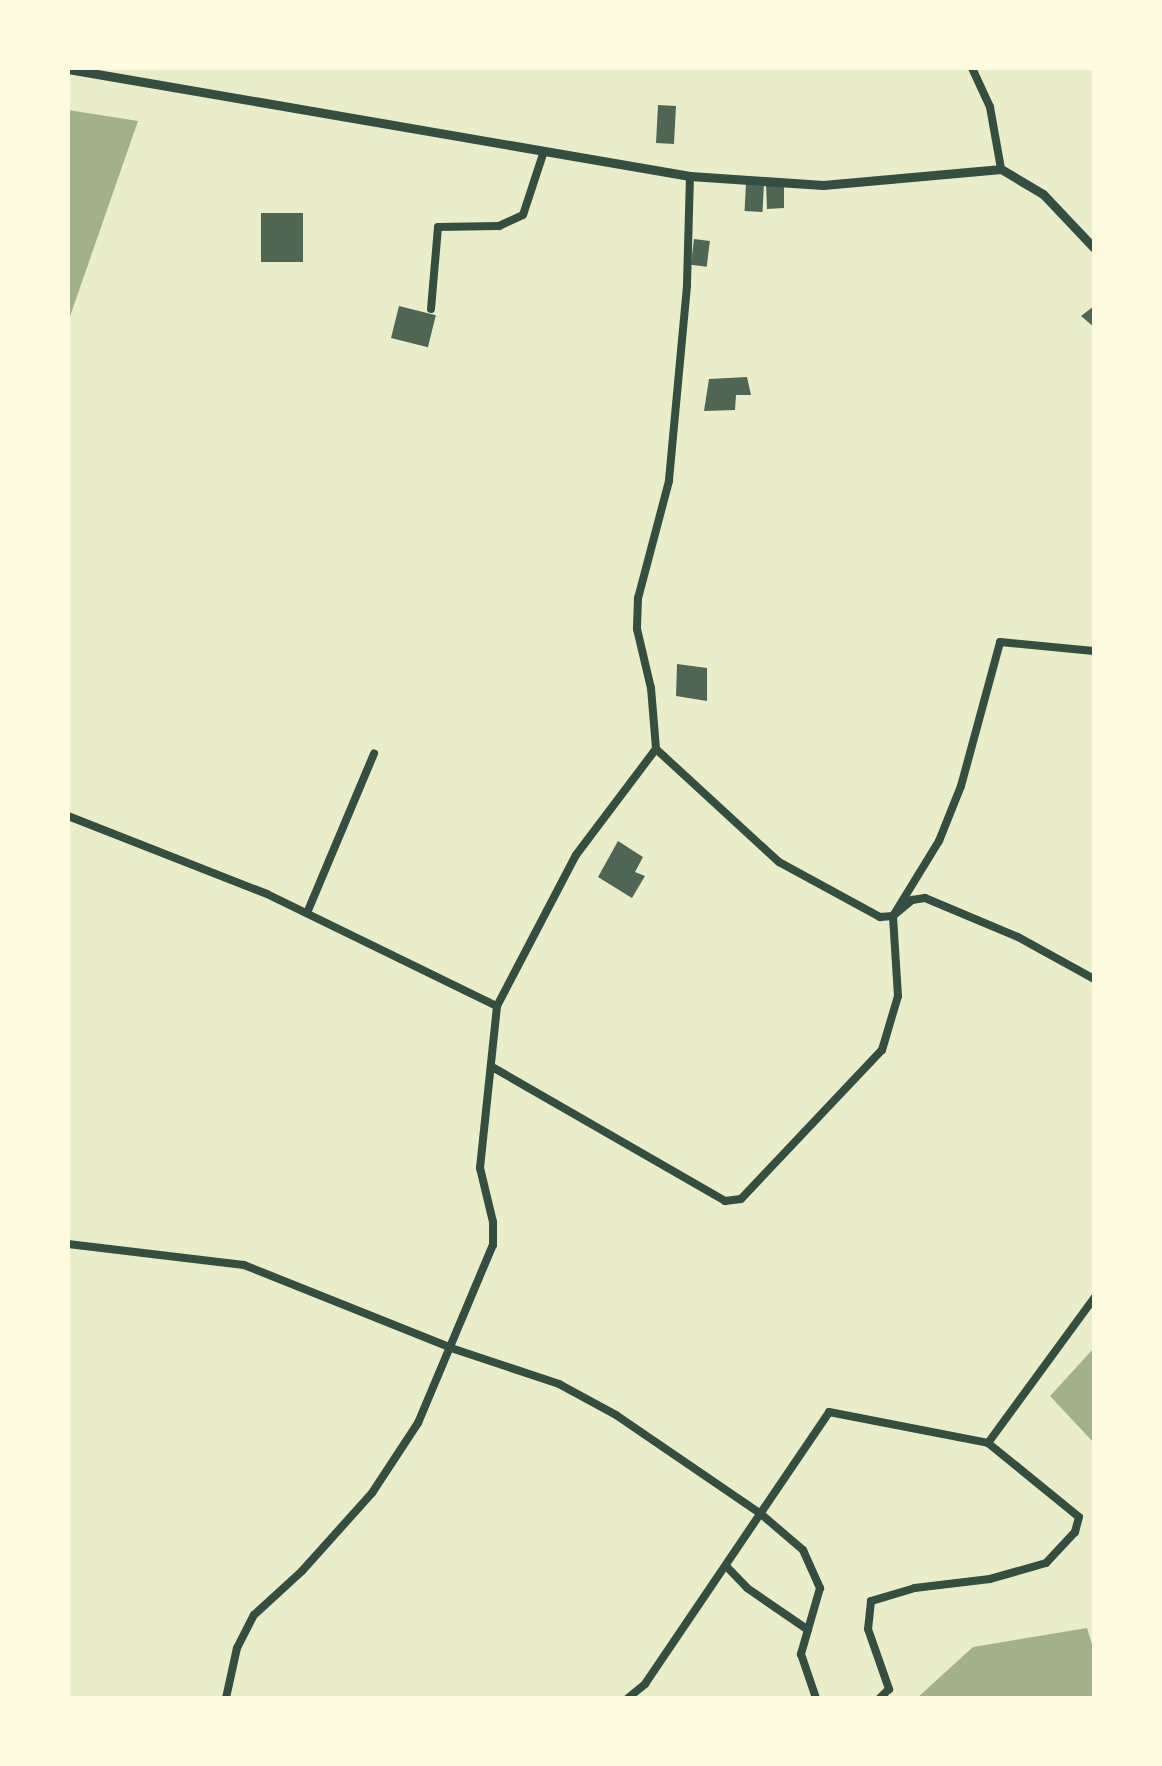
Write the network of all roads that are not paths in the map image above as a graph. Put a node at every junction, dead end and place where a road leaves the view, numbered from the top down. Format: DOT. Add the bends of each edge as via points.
graph roads {
  1 [pos="972,68"];
  2 [pos="68,69"];
  3 [pos="544,151"];
  4 [pos="1001,169"];
  5 [pos="690,176"];
  6 [pos="1094,248"];
  7 [pos="432,309"];
  8 [pos="1094,650"];
  9 [pos="656,749"];
  10 [pos="374,754"];
  11 [pos="68,816"];
  12 [pos="307,913"];
  13 [pos="893,916"];
  14 [pos="1094,978"];
  15 [pos="497,1006"];
  16 [pos="494,1068"];
  17 [pos="68,1244"];
  18 [pos="1094,1298"];
  19 [pos="452,1348"];
  20 [pos="988,1443"];
  21 [pos="761,1514"];
  22 [pos="726,1566"];
  23 [pos="808,1630"];
  24 [pos="226,1698"];
  25 [pos="628,1698"];
  26 [pos="816,1698"];
  27 [pos="880,1698"];
  1 -- 4 [label="street" via="990,107"];
  2 -- 3 [label="street"];
  3 -- 5 [label="street"];
  3 -- 7 [label="street" via="523,216 499,226 438,228"];
  4 -- 5 [label="street" via="823,185"];
  4 -- 6 [label="street" via="1043,194"];
  5 -- 9 [label="street" via="669,481 638,598"];
  8 -- 13 [label="street" via="1000,642 961,786 939,841"];
  9 -- 13 [label="street" via="778,862 880,918"];
  9 -- 15 [label="street" via="576,855"];
  10 -- 12 [label="street"];
  11 -- 12 [label="street"];
  12 -- 15 [label="street"];
  13 -- 14 [label="street" via="925,898"];
  13 -- 16 [label="street" via="898,996 882,1050 740,1199 726,1201"];
  15 -- 16 [label="street"];
  16 -- 19 [label="street" via="480,1168 493,1246"];
  17 -- 19 [label="street" via="244,1265"];
  18 -- 20 [label="street"];
  19 -- 21 [label="street" via="588,1399"];
  19 -- 24 [label="street" via="418,1423 372,1493 254,1616 237,1648"];
  20 -- 21 [label="street" via="829,1412"];
  20 -- 27 [label="street" via="1079,1517 1076,1532 1046,1563 871,1601 868,1629 889,1690"];
  21 -- 22 [label="street"];
  21 -- 23 [label="street" via="797,1542 820,1588"];
  22 -- 23 [label="street"];
  22 -- 25 [label="street" via="645,1684"];
  23 -- 26 [label="street" via="802,1662"];
}
